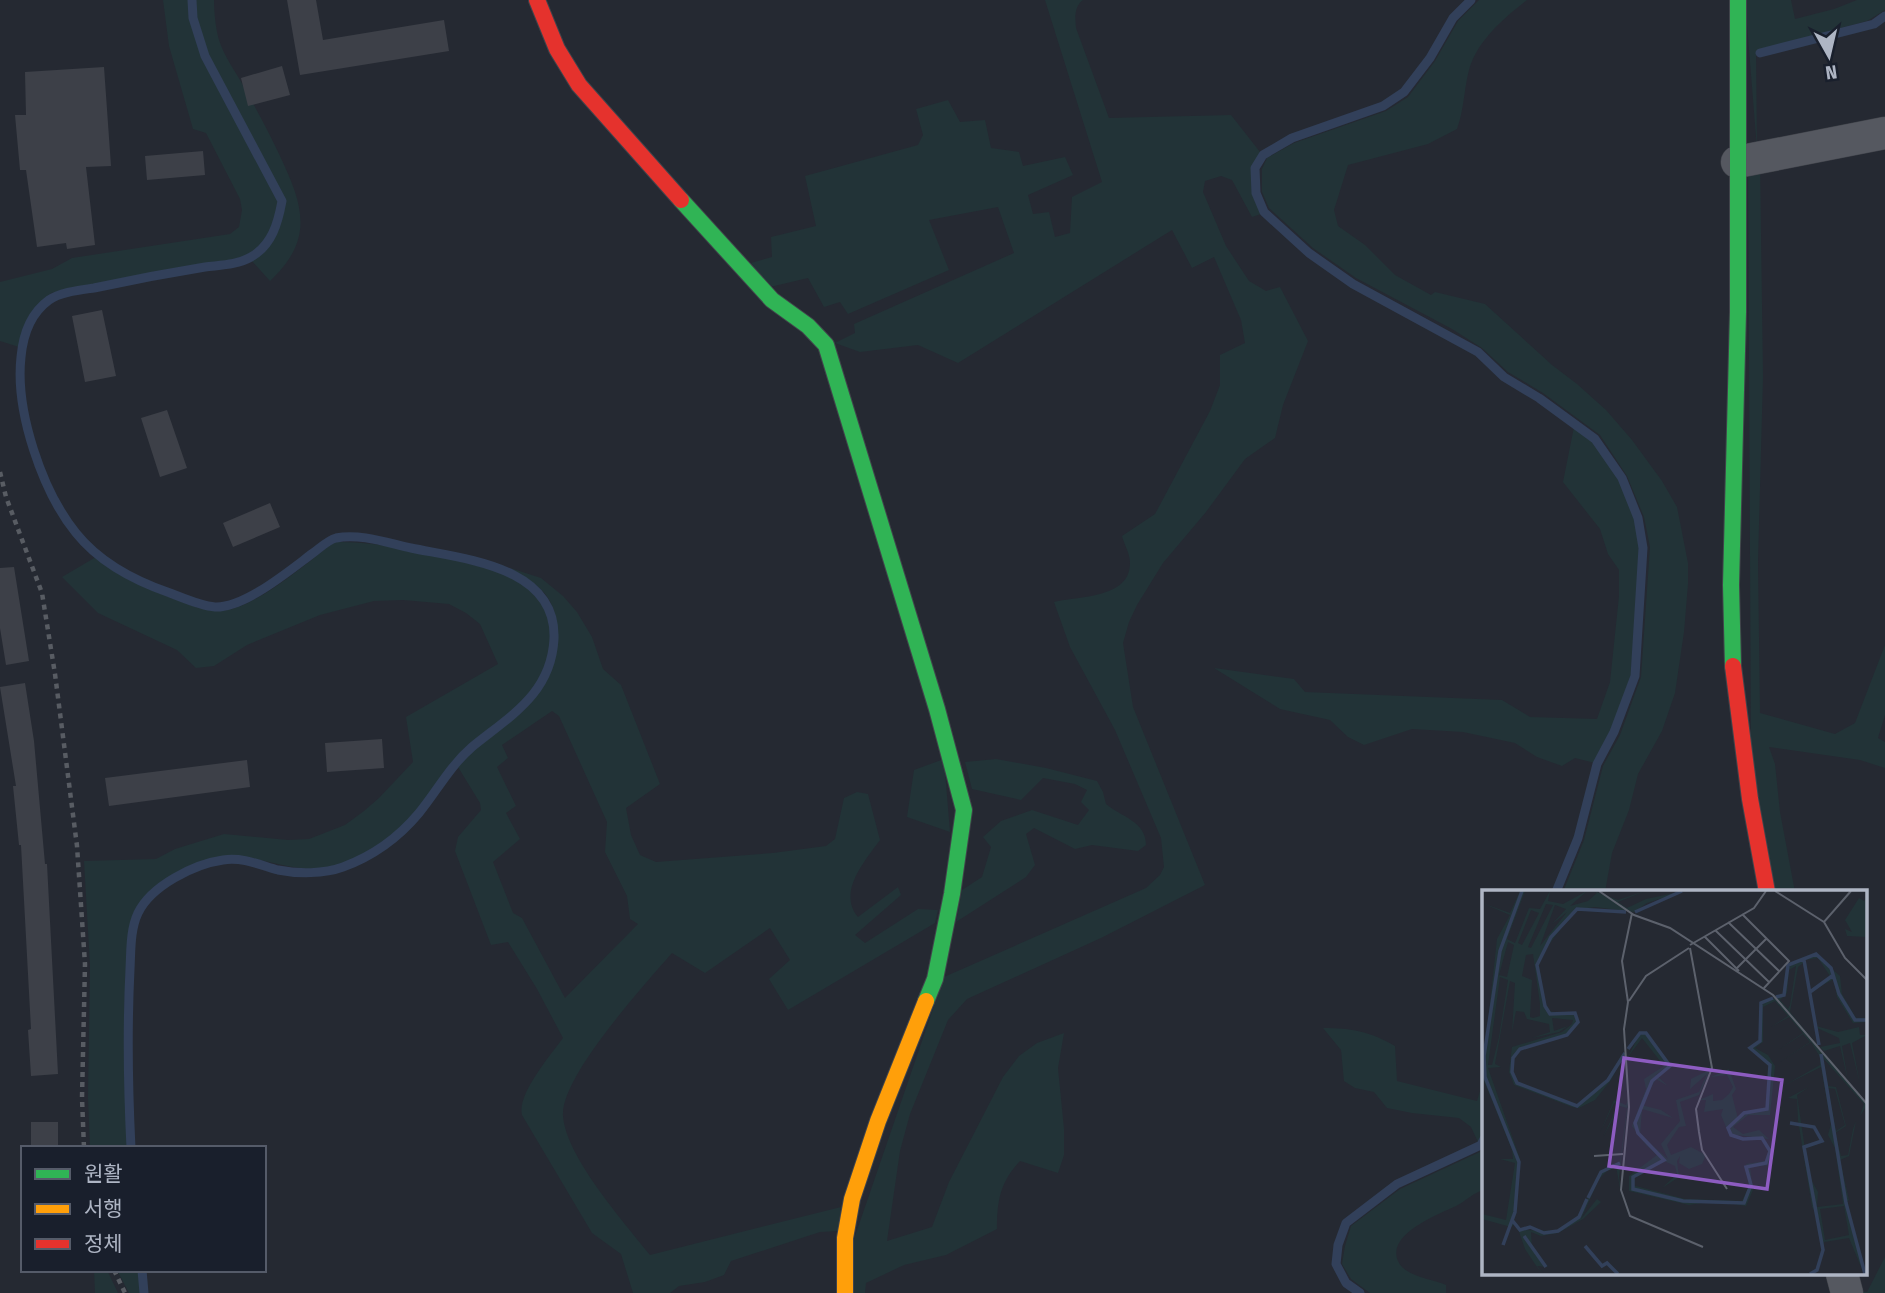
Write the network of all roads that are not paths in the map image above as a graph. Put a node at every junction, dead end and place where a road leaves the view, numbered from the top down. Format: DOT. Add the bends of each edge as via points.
graph roads {
  1 [pos="537,0"];
  2 [pos="1738,0"];
  3 [pos="1885,134"];
  4 [pos="1737,162"];
  5 [pos="1767,890"];
  6 [pos="1843,1276"];
  7 [pos="845,1293"];
  8 [pos="1847,1293"];
  1 -- 7 [label="street" via="557,49 579,85 738,265 826,345 964,810 935,979 852,1199 845,1238"];
  2 -- 4 [label="street"];
  3 -- 4 [label="street"];
  4 -- 5 [label="street" via="1732,660"];
  6 -- 8 [label="street"];
}
